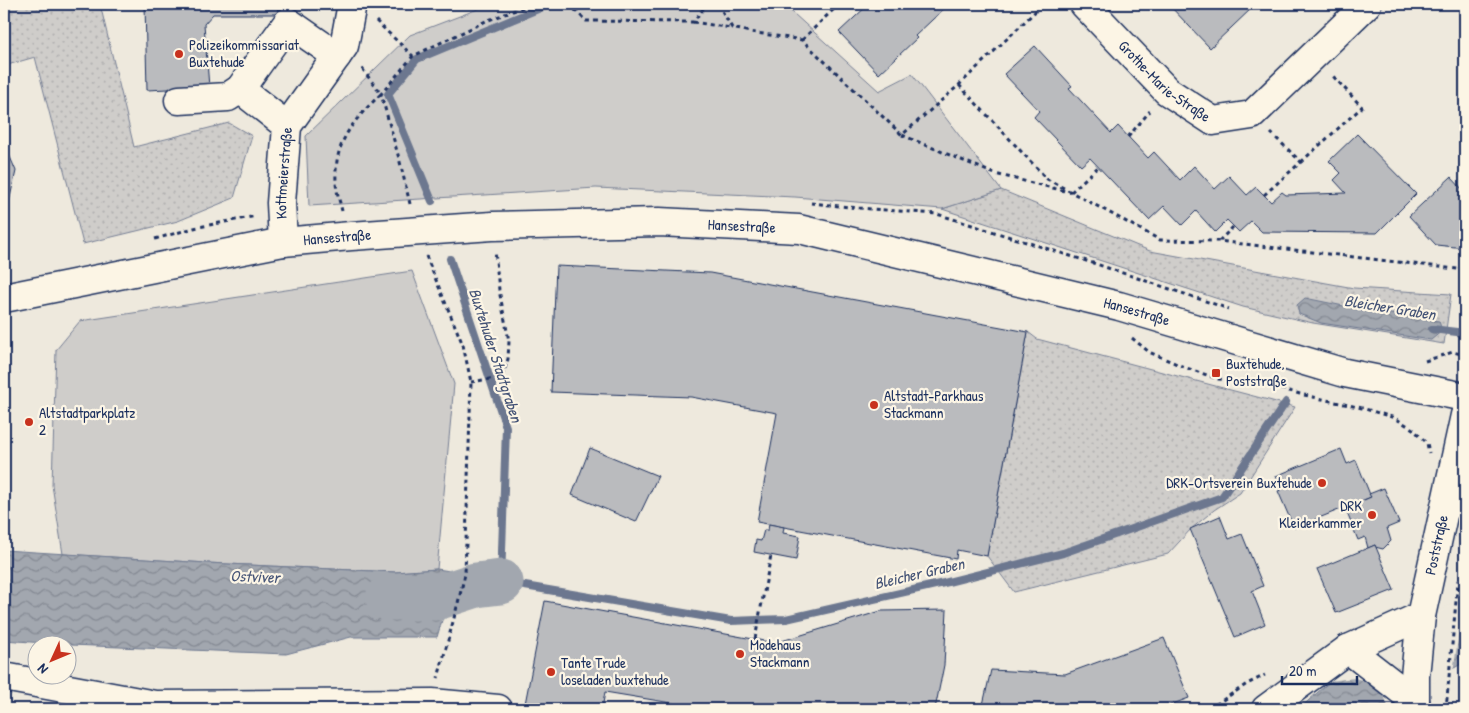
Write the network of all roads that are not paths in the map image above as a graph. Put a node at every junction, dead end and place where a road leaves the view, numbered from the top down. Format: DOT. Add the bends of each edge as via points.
graph roads {
  1 [pos="1084,4"];
  2 [pos="1367,4"];
  3 [pos="362,11"];
  4 [pos="341,51"];
  5 [pos="240,89"];
  6 [pos="179,100"];
  7 [pos="287,126"];
  8 [pos="283,242"];
  9 [pos="4,298"];
  10 [pos="1465,397"];
  11 [pos="1465,415"];
  12 [pos="1421,616"];
  13 [pos="1348,649"];
  14 [pos="4,677"];
  15 [pos="1415,705"];
  16 [pos="498,709"];
  17 [pos="1266,709"];
  1 -- 2 [label="street, Grothe-Marie-Straße" via="1167,91 1213,121 1252,115"];
  3 -- 4 [label="street, Kottmeierstraße"];
  4 -- 5 [label="street" via="288,22"];
  4 -- 7 [label="street, Kottmeierstraße"];
  5 -- 6 [label="street" via="228,97"];
  5 -- 7 [label="street"];
  7 -- 8 [label="street, Kottmeierstraße" via="281,203"];
  8 -- 9 [label="street, Hansestraße"];
  8 -- 10 [label="street, Hansestraße" via="492,226 659,222 799,229 1119,306 1344,372"];
  11 -- 12 [label="street, Poststraße"];
  12 -- 13 [label="street"];
  12 -- 15 [label="street, Poststraße"];
  13 -- 15 [label="street"];
  13 -- 17 [label="street"];
  14 -- 16 [label="street" via="155,705 432,703"];
}
